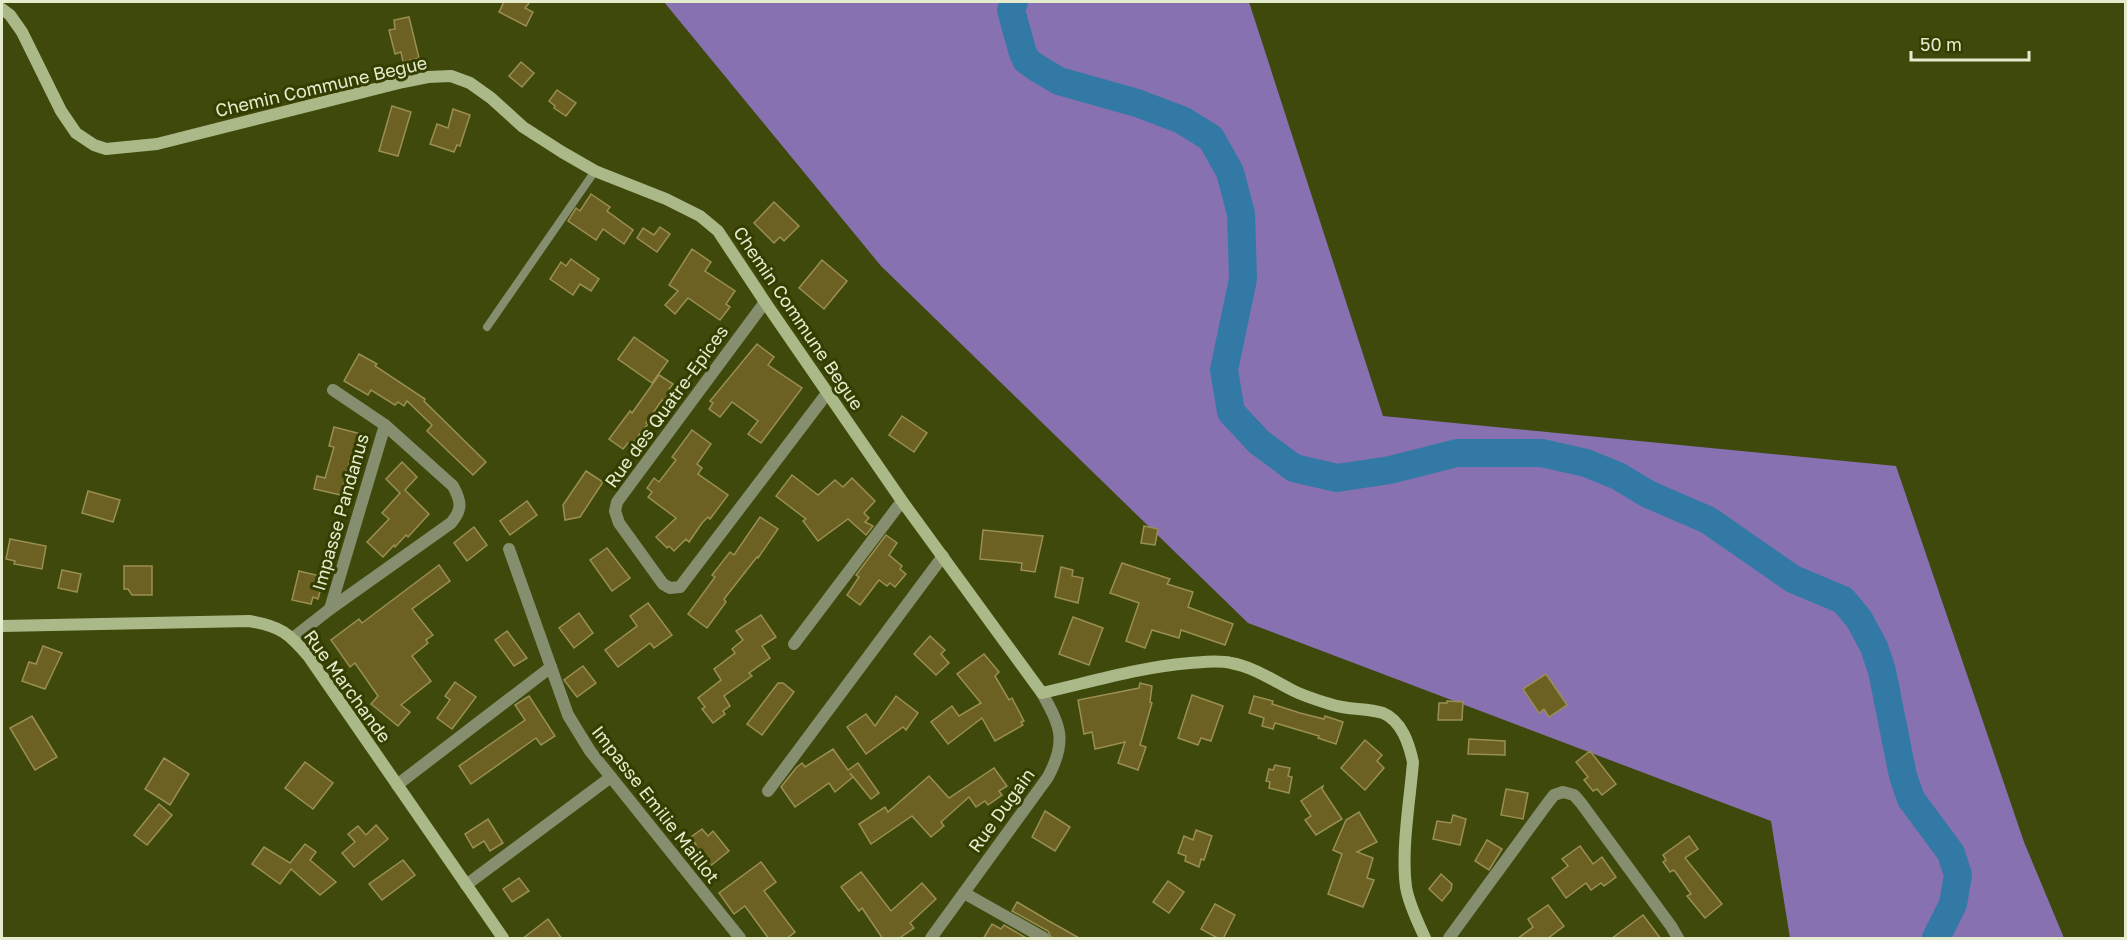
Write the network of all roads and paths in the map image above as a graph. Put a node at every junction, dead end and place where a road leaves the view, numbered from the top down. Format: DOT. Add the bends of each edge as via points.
graph roads {
  1 [pos="2,9"];
  2 [pos="595,171"];
  3 [pos="765,302"];
  4 [pos="487,327"];
  5 [pos="333,390"];
  6 [pos="828,393"];
  7 [pos="385,425"];
  8 [pos="902,501"];
  9 [pos="509,549"];
  10 [pos="943,556"];
  11 [pos="330,609"];
  12 [pos="2,626"];
  13 [pos="293,638"];
  14 [pos="794,644"];
  15 [pos="551,668"];
  16 [pos="1042,693"];
  17 [pos="611,777"];
  18 [pos="396,784"];
  19 [pos="768,791"];
  20 [pos="466,885"];
  21 [pos="964,893"];
  22 [pos="502,939"];
  23 [pos="740,939"];
  24 [pos="931,939"];
  25 [pos="1044,939"];
  26 [pos="1425,939"];
  27 [pos="1449,939"];
  28 [pos="1678,939"];
  1 -- 2 [label="street, Chemin Commune Begue" via="22,32 76,134 94,146 157,144 403,82 451,76 471,83 523,127"];
  2 -- 3 [label="street, Chemin Commune Begue" via="700,216 718,231"];
  2 -- 4 [label="lane"];
  3 -- 6 [label="street, Chemin Commune Begue"];
  3 -- 6 [label="street, Rue des Quatre-Epices" via="617,502 619,523 663,584 680,587"];
  5 -- 7 [label="street, Impasse Pandanus"];
  6 -- 8 [label="street, Chemin Commune Begue"];
  7 -- 11 [label="street, Impasse Pandanus"];
  7 -- 11 [label="street, Impasse Pandanus" via="453,486 460,505 458,515"];
  8 -- 10 [label="street, Chemin Commune Begue"];
  8 -- 14 [label="street"];
  9 -- 15 [label="street, Impasse Emilie Maillot"];
  10 -- 16 [label="street, Chemin Commune Begue"];
  10 -- 19 [label="street"];
  11 -- 13 [label="street, Impasse Pandanus"];
  12 -- 13 [label="street, Rue Marchande" via="249,621 268,624"];
  13 -- 18 [label="street, Rue Marchande"];
  15 -- 17 [label="street, Impasse Emilie Maillot" via="577,733"];
  15 -- 18 [label="street"];
  16 -- 21 [label="street, Rue Dugain" via="1056,718 1060,739 1057,759"];
  16 -- 26 [label="street" via="1165,665 1212,661 1253,669 1297,692 1337,706 1383,713 1394,720 1410,747 1413,762 1406,888"];
  17 -- 20 [label="street"];
  17 -- 23 [label="street, Impasse Emilie Maillot"];
  18 -- 20 [label="street, Rue Marchande"];
  20 -- 22 [label="street, Rue Marchande"];
  21 -- 24 [label="street, Rue Dugain"];
  21 -- 25 [label="street"];
  27 -- 28 [label="street" via="1547,804 1563,792 1574,795 1581,803"];
}
